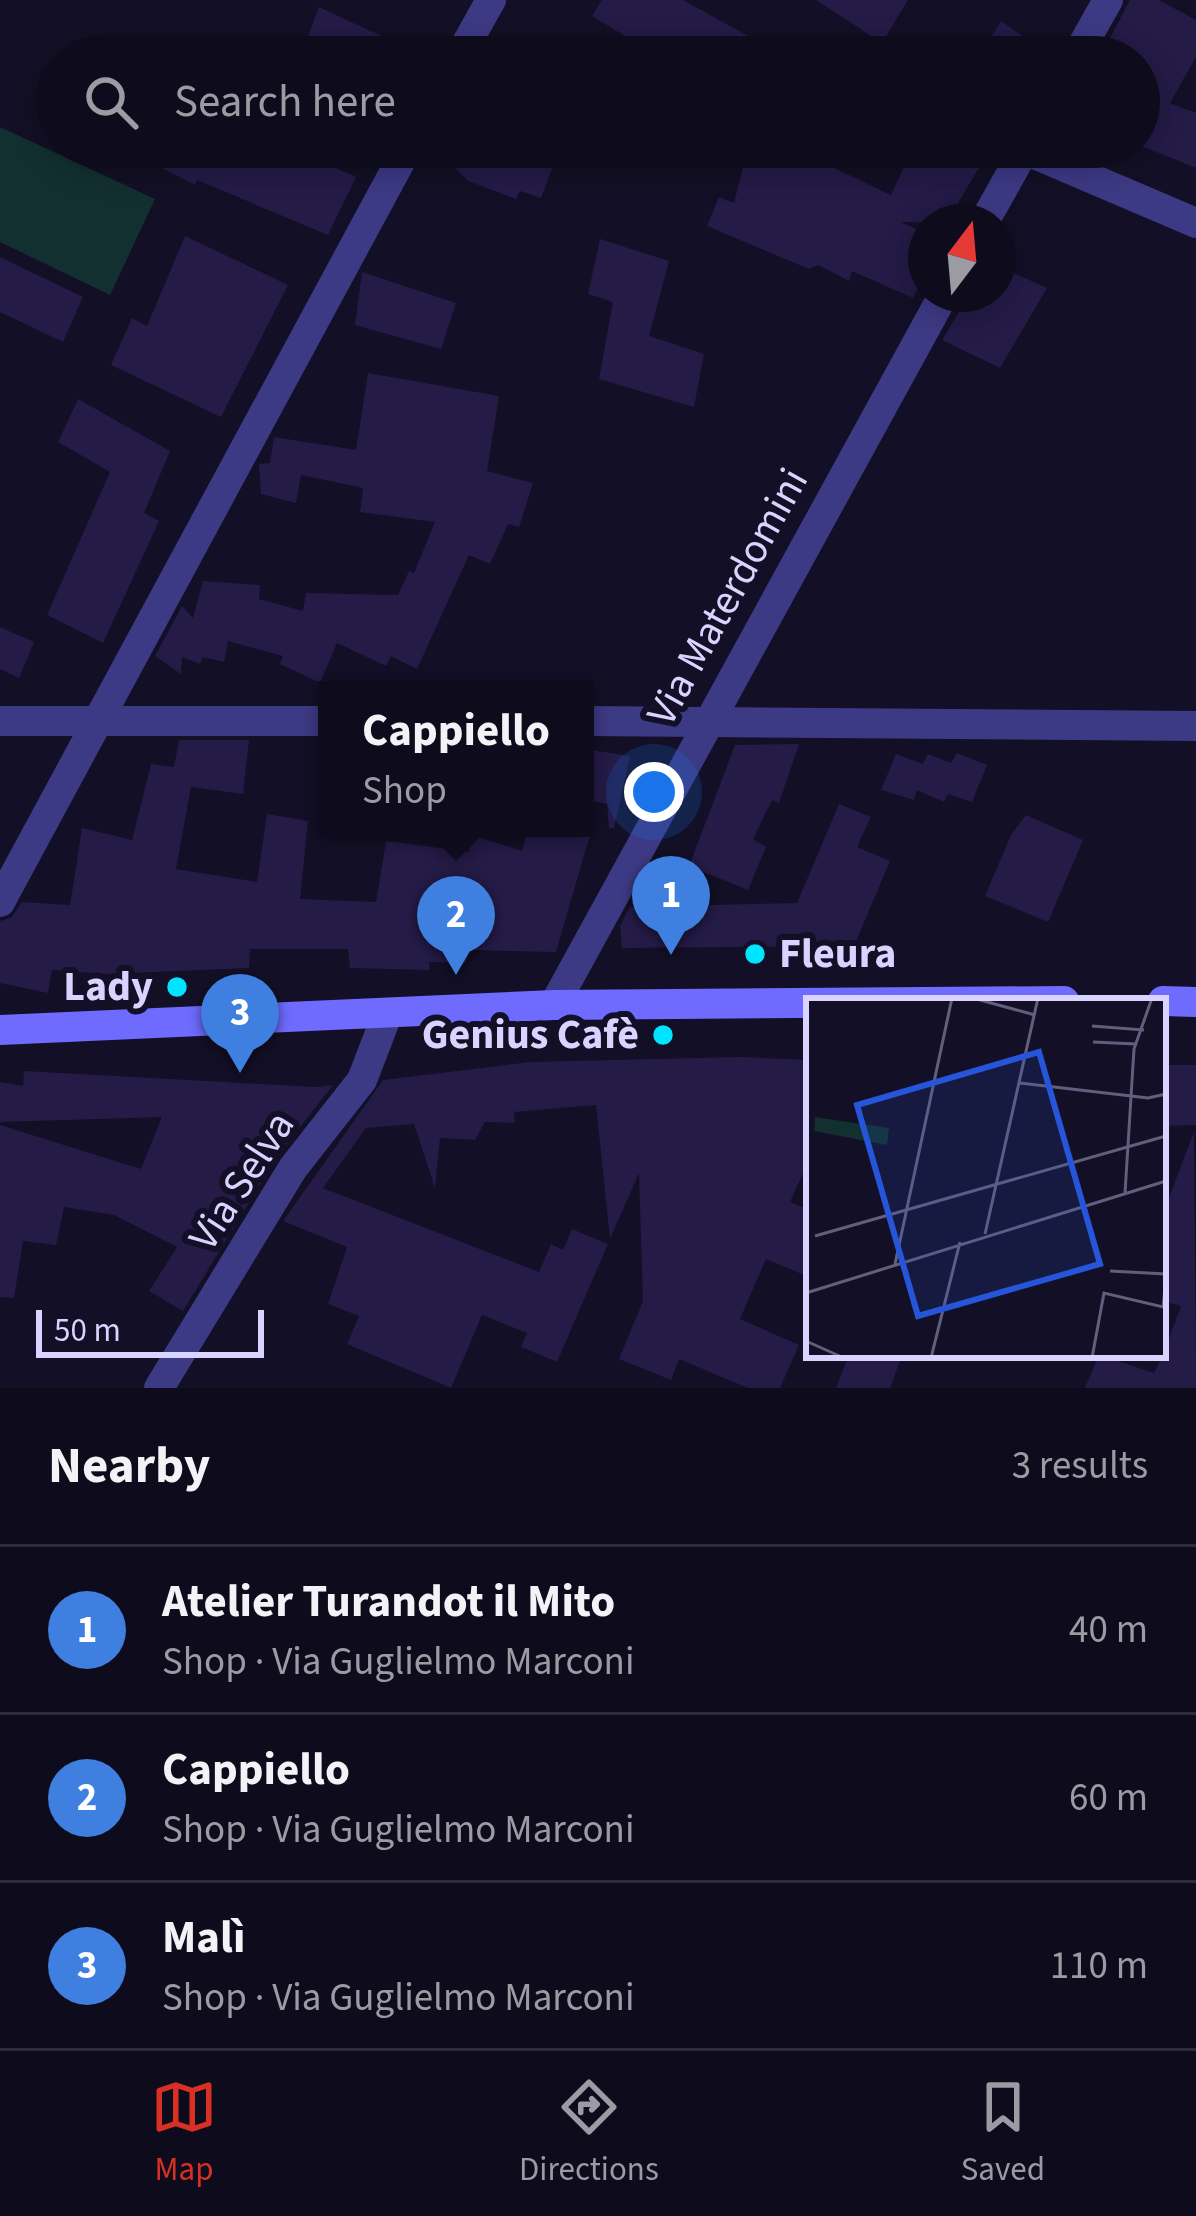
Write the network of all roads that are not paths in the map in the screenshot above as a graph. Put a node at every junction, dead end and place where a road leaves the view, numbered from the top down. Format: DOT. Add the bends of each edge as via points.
graph roads {
  1 [pos="490,0"];
  2 [pos="1108,0"];
  3 [pos="470,36"];
  4 [pos="1088,36"];
  5 [pos="397,168"];
  6 [pos="1014,168"];
  7 [pos="1071,168"];
  8 [pos="994,204"];
  9 [pos="1196,223"];
  10 [pos="934,312"];
  11 [pos="0,721"];
  12 [pos="98,721"];
  13 [pos="318,721"];
  14 [pos="594,721"];
  15 [pos="706,721"];
  16 [pos="1196,726"];
  17 [pos="0,902"];
  18 [pos="1166,1001"];
  19 [pos="1196,1002"];
  20 [pos="806,1003"];
  21 [pos="554,1005"];
  22 [pos="387,1015"];
  23 [pos="0,1030"];
  24 [pos="159,1388"];
  1 -- 3 [label="street"];
  2 -- 4 [label="street"];
  5 -- 12 [label="street"];
  6 -- 8 [label="street"];
  7 -- 9 [label="street"];
  10 -- 15 [label="street, Via Materdomini"];
  11 -- 12 [label="street"];
  12 -- 13 [label="street"];
  12 -- 17 [label="street"];
  14 -- 15 [label="street"];
  15 -- 16 [label="street"];
  15 -- 21 [label="street, Via Materdomini"];
  18 -- 19 [label="street"];
  20 -- 21 [label="street"];
  21 -- 22 [label="street"];
  22 -- 23 [label="street"];
  22 -- 24 [label="street, Via Selva" via="362,1080 293,1168"];
}
